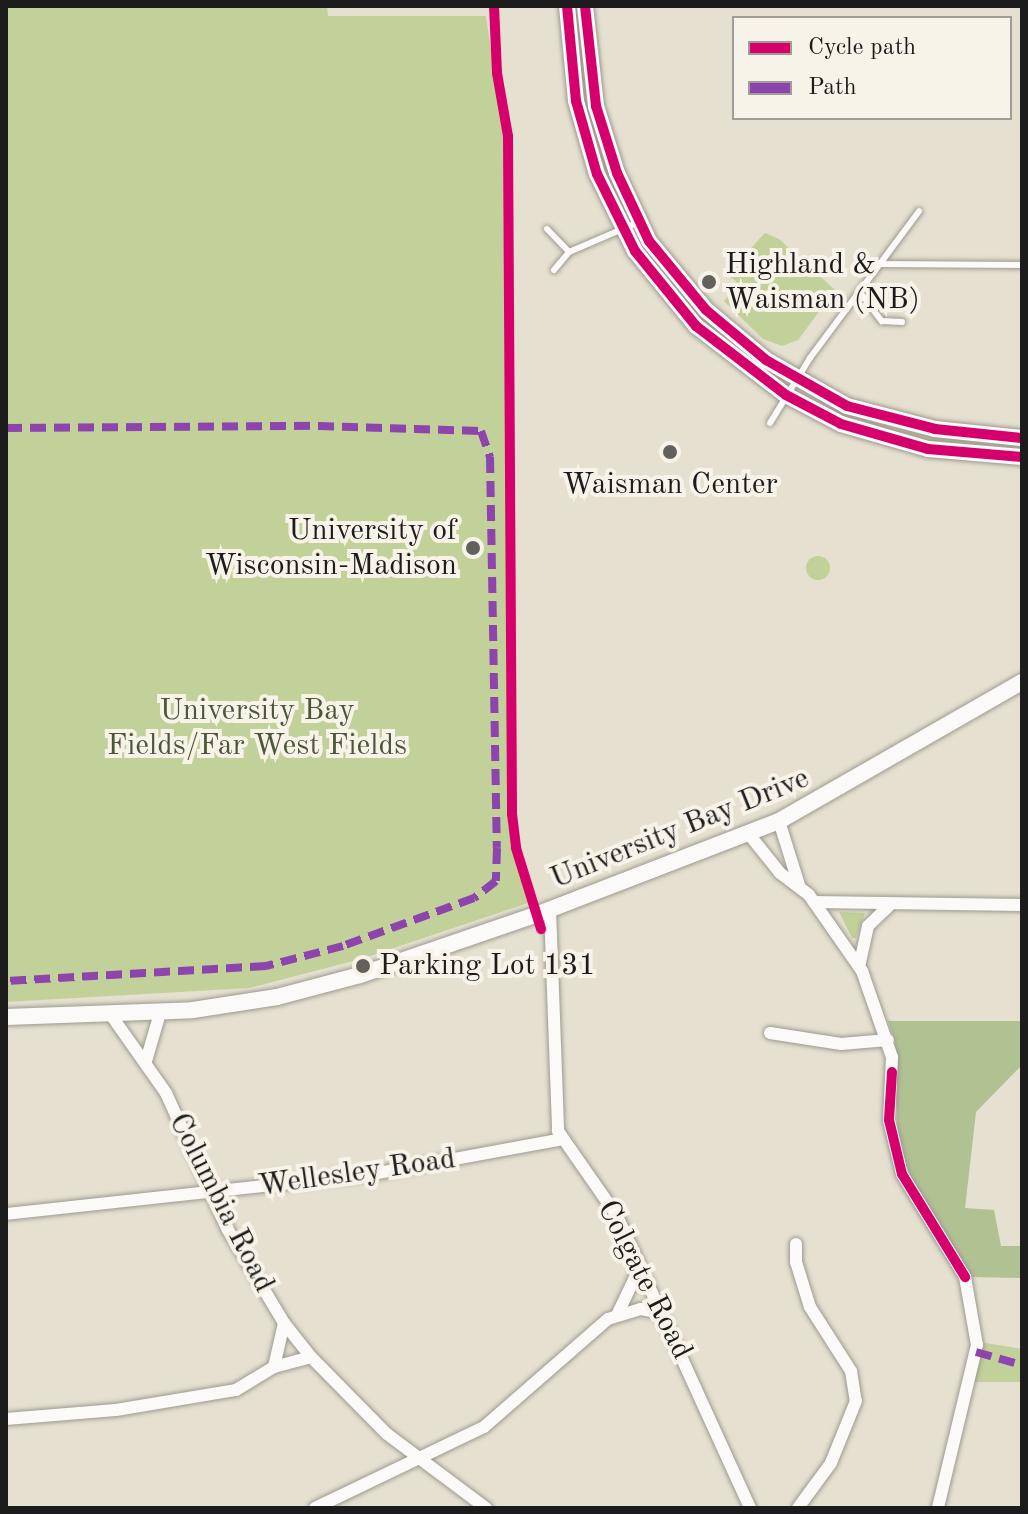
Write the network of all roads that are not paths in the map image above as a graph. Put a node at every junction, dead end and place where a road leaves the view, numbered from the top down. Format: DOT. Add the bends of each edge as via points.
graph roads {
  1 [pos="567,6"];
  2 [pos="585,6"];
  3 [pos="919,211"];
  4 [pos="639,222"];
  5 [pos="547,229"];
  6 [pos="623,231"];
  7 [pos="569,252"];
  8 [pos="879,264"];
  9 [pos="1022,265"];
  10 [pos="554,270"];
  11 [pos="859,291"];
  12 [pos="902,322"];
  13 [pos="796,380"];
  14 [pos="786,395"];
  15 [pos="770,423"];
  16 [pos="1022,438"];
  17 [pos="1022,457"];
  18 [pos="1022,682"];
  19 [pos="779,821"];
  20 [pos="748,833"];
  21 [pos="799,885"];
  22 [pos="814,902"];
  23 [pos="1022,905"];
  24 [pos="889,906"];
  25 [pos="550,909"];
  26 [pos="859,967"];
  27 [pos="160,1013"];
  28 [pos="111,1015"];
  29 [pos="6,1017"];
  30 [pos="770,1033"];
  31 [pos="888,1040"];
  32 [pos="146,1061"];
  33 [pos="563,1139"];
  34 [pos="212,1192"];
  35 [pos="6,1214"];
  36 [pos="796,1244"];
  37 [pos="640,1267"];
  38 [pos="618,1313"];
  39 [pos="662,1313"];
  40 [pos="284,1323"];
  41 [pos="311,1357"];
  42 [pos="274,1367"];
  43 [pos="6,1419"];
  44 [pos="422,1460"];
  45 [pos="315,1508"];
  46 [pos="486,1508"];
  47 [pos="750,1508"];
  48 [pos="798,1508"];
  49 [pos="938,1508"];
  1 -- 6 [label="street" via="580,121"];
  2 -- 4 [label="street" via="596,106"];
  3 -- 8 [label="lane"];
  4 -- 6 [label="lane"];
  4 -- 13 [label="street" via="662,261 706,310"];
  5 -- 7 [label="lane"];
  6 -- 7 [label="lane"];
  6 -- 14 [label="street" via="657,282 696,326"];
  7 -- 10 [label="lane"];
  8 -- 9 [label="lane"];
  8 -- 11 [label="lane"];
  11 -- 12 [label="lane" via="882,321"];
  11 -- 13 [label="lane"];
  13 -- 14 [label="lane"];
  13 -- 16 [label="street" via="875,415 949,431"];
  14 -- 15 [label="lane"];
  14 -- 17 [label="street" via="841,424 896,443 967,455"];
  18 -- 19 [label="street, University Bay Drive"];
  19 -- 20 [label="street, University Bay Drive"];
  19 -- 21 [label="street"];
  20 -- 21 [label="street" via="780,873"];
  20 -- 25 [label="street, University Bay Drive"];
  21 -- 22 [label="street"];
  22 -- 24 [label="street"];
  22 -- 26 [label="street"];
  23 -- 24 [label="street"];
  24 -- 26 [label="street" via="868,926"];
  25 -- 27 [label="street, University Bay Drive" via="346,979 255,1001"];
  25 -- 33 [label="street, Colgate Road" via="553,1085"];
  26 -- 31 [label="street"];
  27 -- 28 [label="street, University Bay Drive"];
  27 -- 32 [label="street"];
  28 -- 29 [label="street, University Bay Drive"];
  28 -- 32 [label="street, Columbia Road"];
  30 -- 31 [label="street" via="841,1044"];
  31 -- 49 [label="street" via="893,1145 917,1203 965,1277 977,1345"];
  32 -- 34 [label="street, Columbia Road"];
  33 -- 34 [label="street, Wellesley Road" via="367,1175"];
  33 -- 37 [label="street, Colgate Road" via="617,1216"];
  34 -- 35 [label="street, Wellesley Road"];
  34 -- 40 [label="street, Columbia Road" via="228,1230"];
  36 -- 48 [label="street" via="810,1307 851,1371 856,1401 831,1463"];
  37 -- 38 [label="street"];
  37 -- 39 [label="street, Colgate Road"];
  38 -- 39 [label="street"];
  38 -- 44 [label="street" via="484,1427"];
  39 -- 47 [label="street, Colgate Road"];
  40 -- 41 [label="street, Columbia Road"];
  40 -- 42 [label="street"];
  41 -- 42 [label="street"];
  41 -- 44 [label="street, Columbia Road"];
  42 -- 43 [label="street" via="236,1390 185,1400"];
  44 -- 45 [label="street"];
  44 -- 46 [label="street, Columbia Road"];
}
